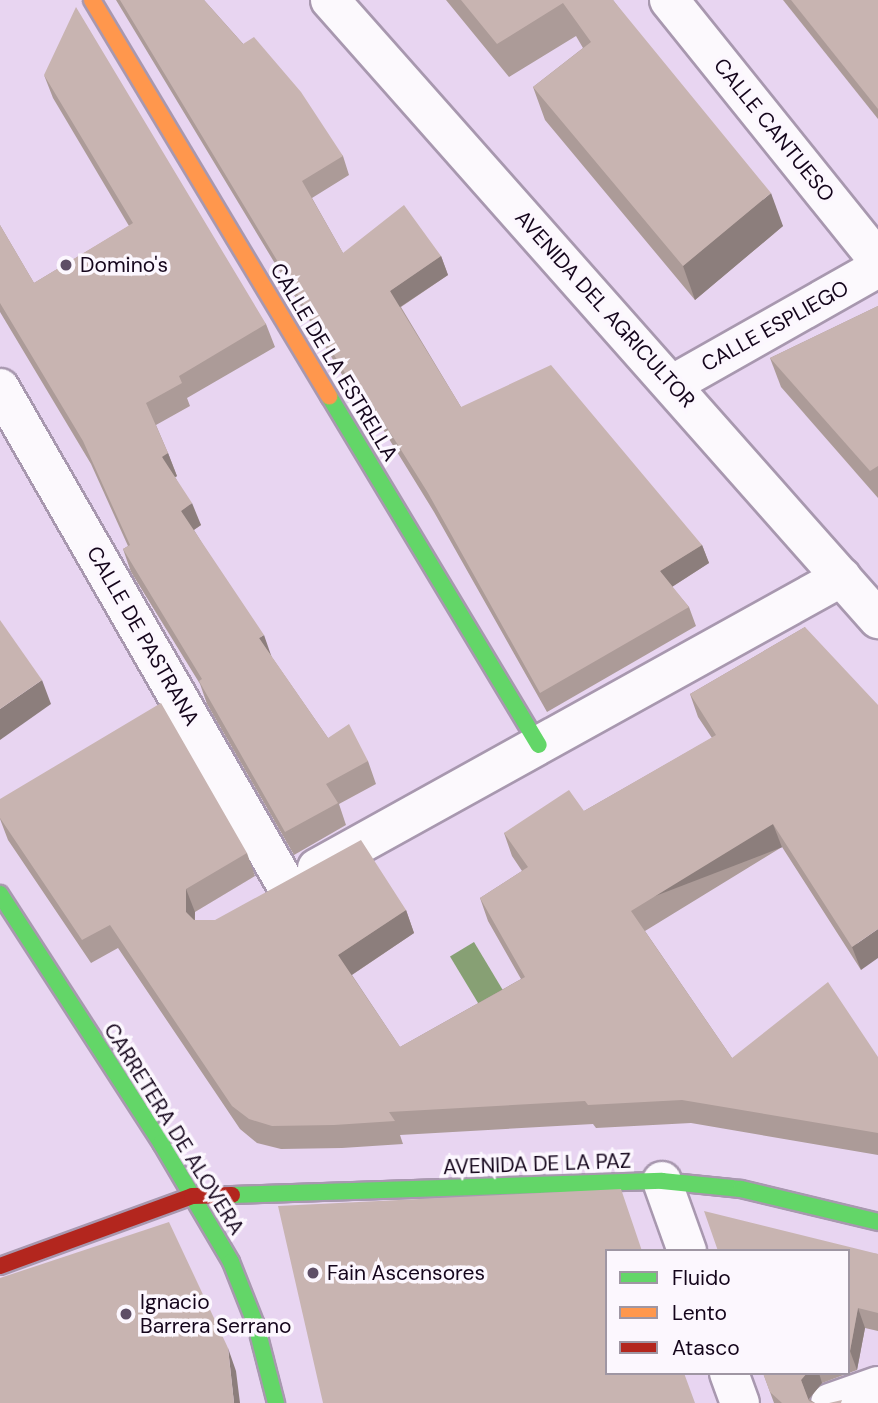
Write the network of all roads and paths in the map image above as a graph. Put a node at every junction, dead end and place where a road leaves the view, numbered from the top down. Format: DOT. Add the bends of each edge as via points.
graph roads {
  1 [pos="92,0"];
  2 [pos="330,0"];
  3 [pos="669,0"];
  4 [pos="878,260"];
  5 [pos="878,268"];
  6 [pos="673,384"];
  7 [pos="0,387"];
  8 [pos="842,577"];
  9 [pos="878,619"];
  10 [pos="539,745"];
  11 [pos="286,885"];
  12 [pos="0,894"];
  13 [pos="250,905"];
  14 [pos="662,1181"];
  15 [pos="192,1196"];
  16 [pos="878,1222"];
  17 [pos="686,1249"];
  18 [pos="0,1266"];
  19 [pos="730,1375"];
  20 [pos="878,1385"];
  21 [pos="276,1403"];
  22 [pos="740,1403"];
  23 [pos="830,1403"];
  1 -- 10 [label="street, CALLE DE LA ESTRELLA"];
  2 -- 6 [label="street, AVENIDA DEL AGRICULTOR"];
  3 -- 4 [label="street, CALLE CANTUESO"];
  5 -- 6 [label="street, CALLE ESPLIEGO"];
  6 -- 8 [label="street, AVENIDA DEL AGRICULTOR"];
  7 -- 11 [label="street, CALLE DE PASTRANA"];
  8 -- 9 [label="street, AVENIDA DEL AGRICULTOR"];
  8 -- 10 [label="street"];
  10 -- 11 [label="street"];
  11 -- 13 [label="street"];
  12 -- 15 [label="street, CARRETERA DE ALOVERA"];
  14 -- 15 [label="street, AVENIDA DE LA PAZ"];
  14 -- 16 [label="street, AVENIDA DE LA PAZ" via="741,1189"];
  14 -- 17 [label="street"];
  15 -- 18 [label="street, AVENIDA DE LA PAZ"];
  15 -- 21 [label="street, CARRETERA DE ALOVERA" via="231,1262 256,1325"];
  19 -- 22 [label="street"];
  20 -- 23 [label="street"];
}
